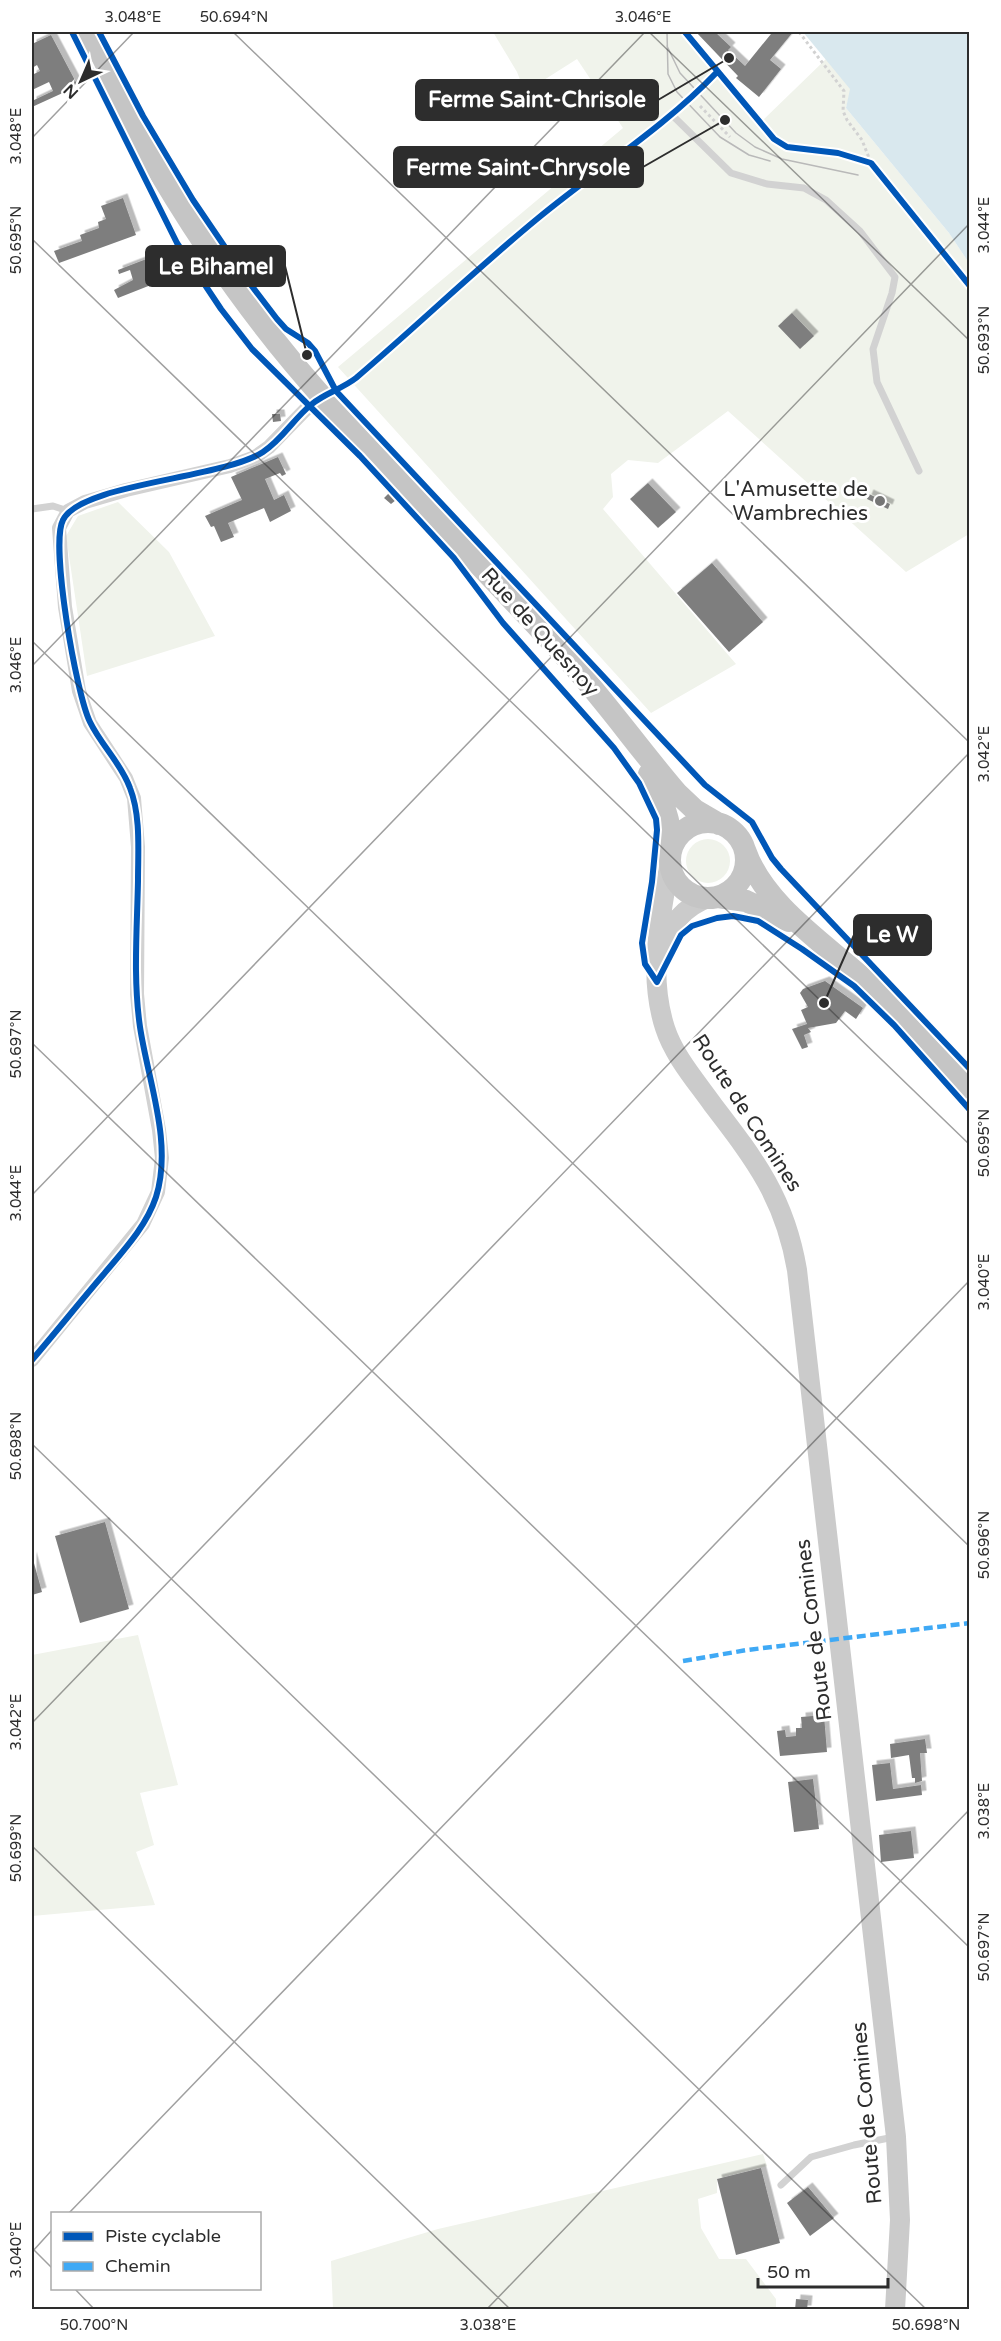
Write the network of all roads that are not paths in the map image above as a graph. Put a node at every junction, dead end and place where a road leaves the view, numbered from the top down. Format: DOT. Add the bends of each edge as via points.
graph roads {
  1 [pos="85,32"];
  2 [pos="717,72"];
  3 [pos="671,114"];
  4 [pos="322,397"];
  5 [pos="919,471"];
  6 [pos="32,509"];
  7 [pos="68,512"];
  8 [pos="613,714"];
  9 [pos="719,824"];
  10 [pos="745,850"];
  11 [pos="671,855"];
  12 [pos="713,897"];
  13 [pos="811,934"];
  14 [pos="657,982"];
  15 [pos="969,1088"];
  16 [pos="32,1360"];
  17 [pos="896,2137"];
  18 [pos="781,2185"];
  19 [pos="895,2310"];
  1 -- 4 [label="main road, Rue de Quesnoy" via="130,122 183,211 234,286"];
  2 -- 3 [label="lane"];
  3 -- 4 [label="lane" via="537,219 355,378"];
  3 -- 5 [label="lane" via="731,173 767,184 804,188 826,200 860,231 888,267 894,277 893,285 873,349 874,370"];
  4 -- 7 [label="street" via="255,457 216,470 109,494 75,505"];
  4 -- 8 [label="main road, Rue de Quesnoy" via="567,659"];
  6 -- 7 [label="lane" via="53,506"];
  7 -- 16 [label="street" via="58,537 79,691 90,723 120,768 134,798 138,847 137,1002 162,1158 158,1192 143,1224"];
  8 -- 9 [label="main road, Rue de Quesnoy" via="686,802"];
  8 -- 11 [label="main road, Rue de Quesnoy" via="659,792 670,825"];
  9 -- 10 [label="main road" via="734,832"];
  9 -- 11 [label="main road" via="703,822 687,828 676,840"];
  10 -- 12 [label="main road" via="742,877 733,889"];
  10 -- 13 [label="main road" via="759,879"];
  11 -- 12 [label="main road" via="674,876 683,889 692,895"];
  11 -- 14 [label="street, Route de Comines" via="657,938"];
  12 -- 13 [label="main road" via="746,901"];
  12 -- 14 [label="street, Route de Comines" via="690,906 672,927"];
  13 -- 15 [label="main road" via="875,989"];
  14 -- 17 [label="street, Route de Comines" via="669,1039 763,1176 782,1212 794,1254"];
  17 -- 18 [label="lane" via="811,2157"];
  17 -- 19 [label="street, Route de Comines" via="900,2220"];
}
